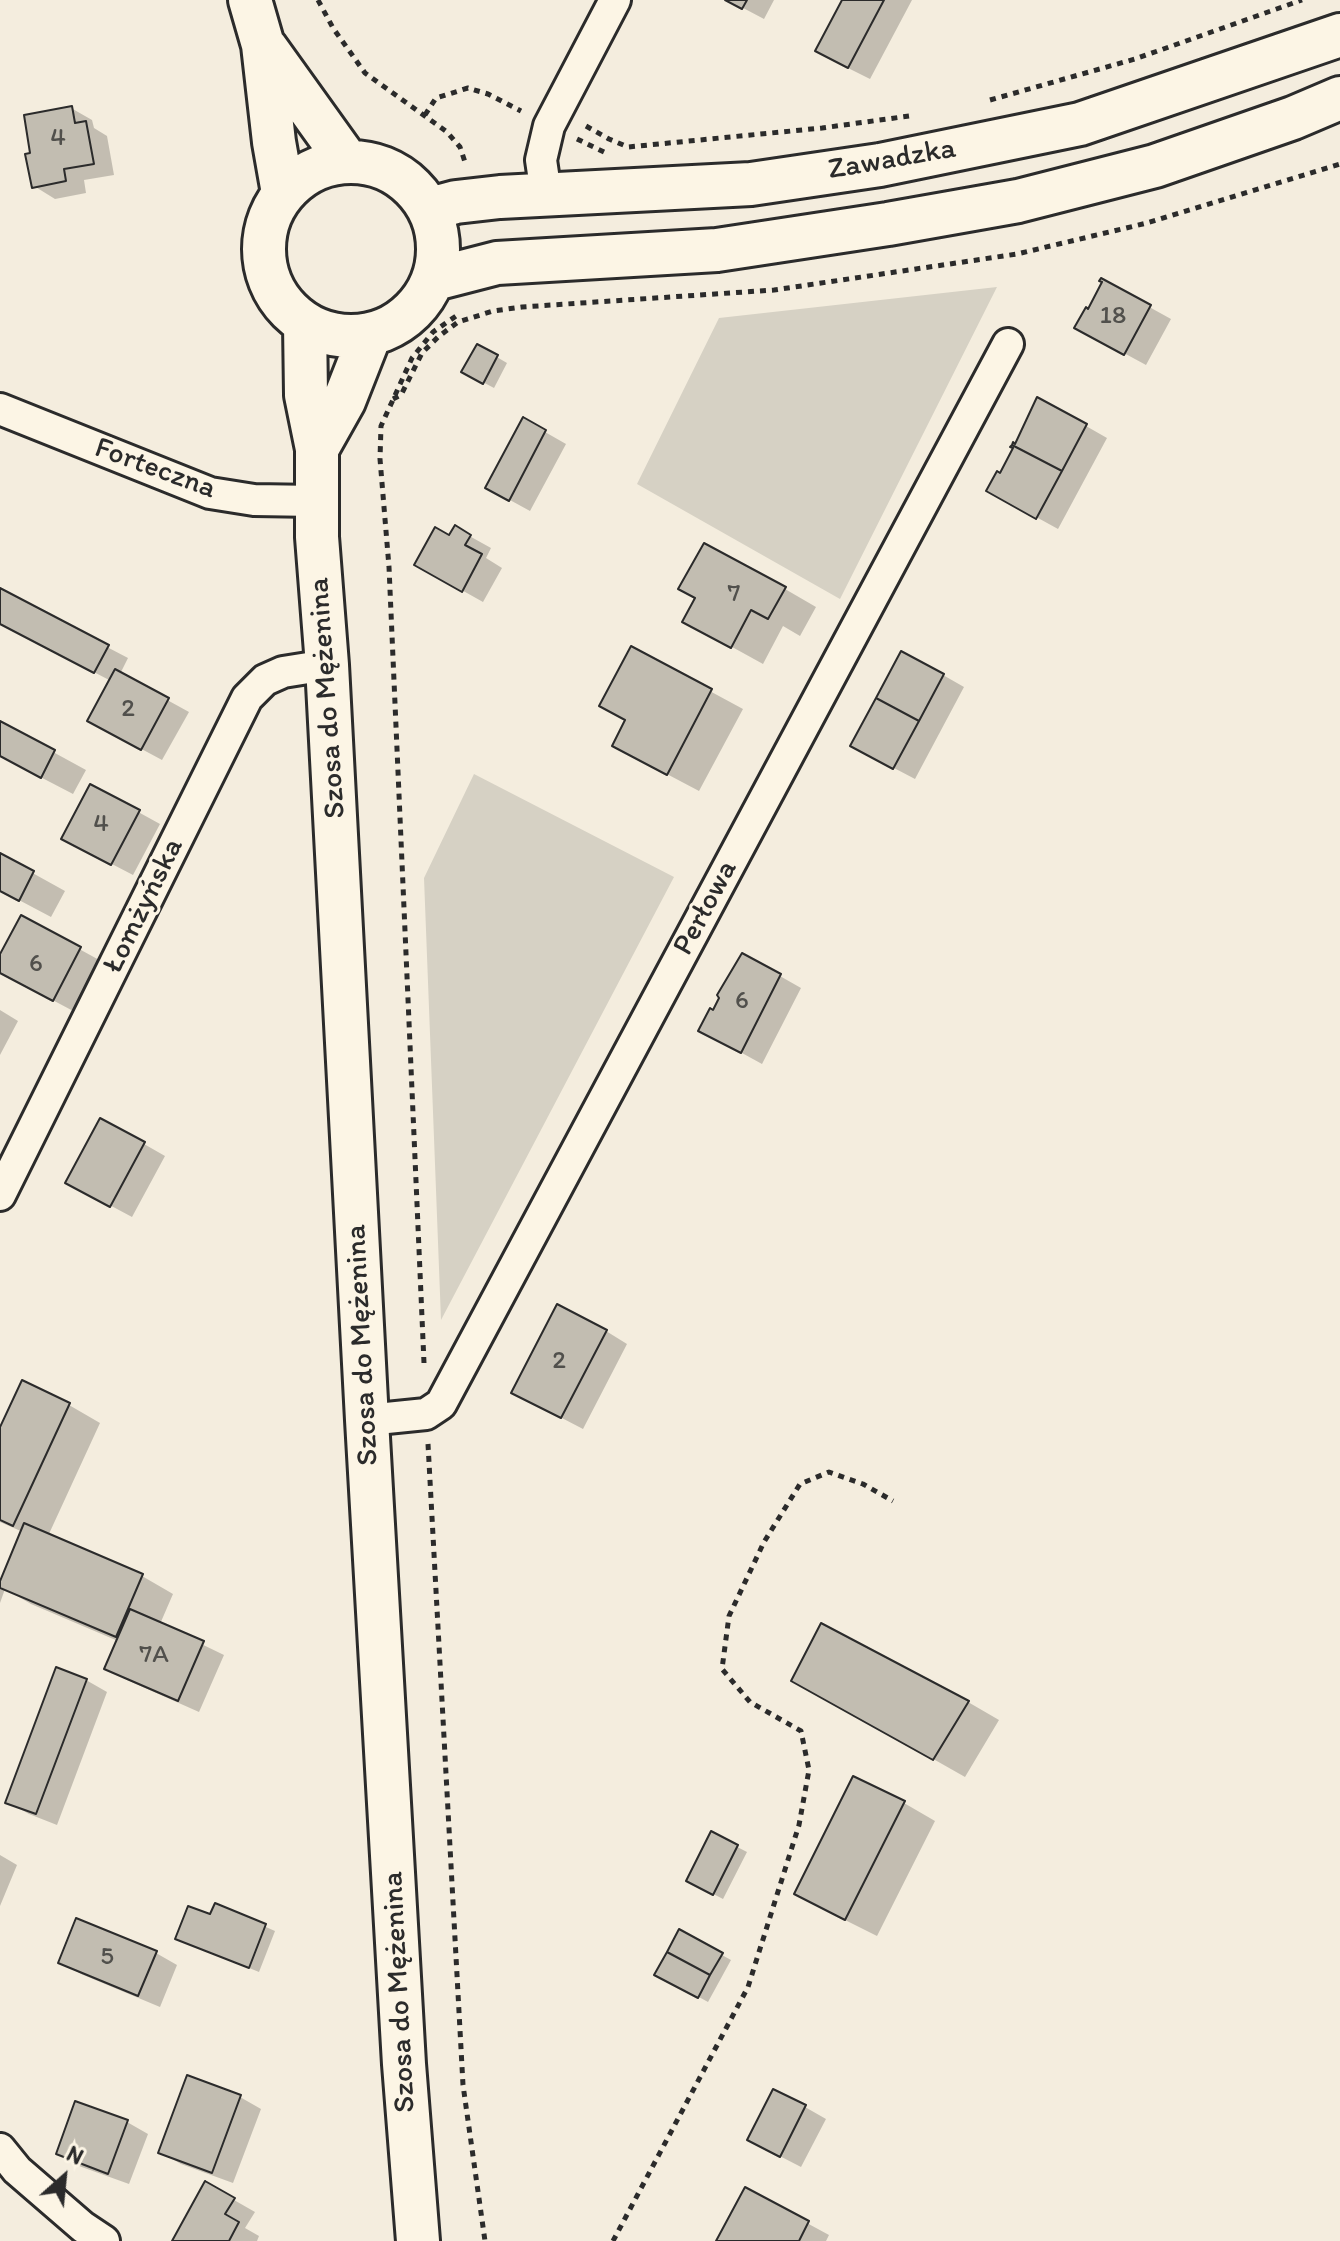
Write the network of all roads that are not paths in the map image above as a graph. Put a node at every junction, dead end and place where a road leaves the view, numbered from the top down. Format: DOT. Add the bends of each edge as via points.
graph roads {
  1 [pos="250,0"];
  2 [pos="615,0"];
  3 [pos="1340,35"];
  4 [pos="263,45"];
  5 [pos="1340,98"];
  6 [pos="347,161"];
  7 [pos="880,165"];
  8 [pos="283,193"];
  9 [pos="546,194"];
  10 [pos="430,209"];
  11 [pos="888,224"];
  12 [pos="435,279"];
  13 [pos="305,324"];
  14 [pos="370,335"];
  15 [pos="1008,344"];
  16 [pos="0,409"];
  17 [pos="317,449"];
  18 [pos="316,501"];
  19 [pos="327,665"];
  20 [pos="0,1195"];
  21 [pos="367,1420"];
  22 [pos="0,2149"];
  23 [pos="104,2241"];
  24 [pos="418,2241"];
  1 -- 4 [label="main road"];
  2 -- 9 [label="street" via="549,126 541,160"];
  3 -- 7 [label="main road, Zawadzka" via="1080,124"];
  4 -- 6 [label="main road"];
  4 -- 8 [label="main road"];
  5 -- 11 [label="main road, Zawadzka" via="1155,166 1018,201"];
  6 -- 8 [label="main road" via="312,171"];
  6 -- 10 [label="main road" via="380,166 409,183"];
  7 -- 9 [label="main road, Zawadzka" via="751,184"];
  7 -- 11 [label="main road"];
  8 -- 13 [label="main road" via="270,214 264,263 279,298"];
  9 -- 10 [label="main road, Zawadzka" via="472,184"];
  10 -- 12 [label="main road" via="438,231"];
  11 -- 12 [label="main road, Zawadzka" via="717,250 497,263"];
  12 -- 14 [label="main road" via="410,316"];
  13 -- 14 [label="main road" via="337,336"];
  13 -- 17 [label="main road, Szosa do Mężenina" via="306,395"];
  14 -- 17 [label="main road, Szosa do Mężenina" via="344,401"];
  15 -- 21 [label="street, Perłowa" via="441,1404 426,1414"];
  16 -- 18 [label="street, Forteczna" via="210,493"];
  17 -- 18 [label="main road, Szosa do Mężenina"];
  18 -- 19 [label="main road, Szosa do Mężenina"];
  19 -- 20 [label="street, Łomżyńska" via="283,672 265,680 247,698"];
  19 -- 21 [label="main road, Szosa do Mężenina"];
  21 -- 24 [label="main road, Szosa do Mężenina"];
  22 -- 23 [label="street" via="17,2170"];
}
